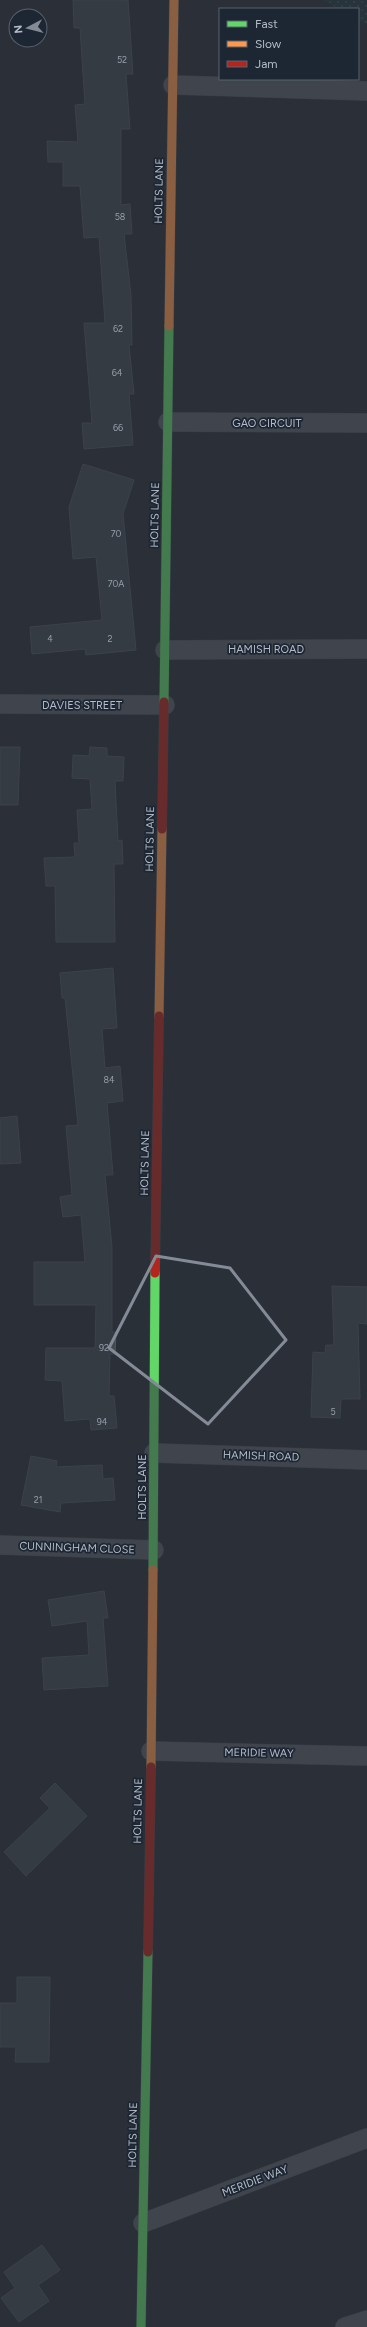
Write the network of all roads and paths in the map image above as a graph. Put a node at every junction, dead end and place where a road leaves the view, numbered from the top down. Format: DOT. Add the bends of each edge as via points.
graph roads {
  1 [pos="174,0"];
  2 [pos="173,85"];
  3 [pos="367,91"];
  4 [pos="168,422"];
  5 [pos="367,423"];
  6 [pos="367,649"];
  7 [pos="165,650"];
  8 [pos="0,704"];
  9 [pos="165,705"];
  10 [pos="154,1453"];
  11 [pos="367,1460"];
  12 [pos="0,1545"];
  13 [pos="154,1550"];
  14 [pos="152,1751"];
  15 [pos="367,1756"];
  16 [pos="367,2138"];
  17 [pos="143,2223"];
  18 [pos="367,2320"];
  19 [pos="141,2327"];
  20 [pos="346,2327"];
  1 -- 2 [label="street, HOLTS LANE"];
  2 -- 3 [label="street"];
  2 -- 4 [label="street, HOLTS LANE"];
  4 -- 5 [label="street, GAO CIRCUIT"];
  4 -- 7 [label="street, HOLTS LANE"];
  6 -- 7 [label="street, HAMISH ROAD"];
  7 -- 9 [label="street, HOLTS LANE"];
  8 -- 9 [label="street, DAVIES STREET"];
  9 -- 10 [label="street, HOLTS LANE"];
  10 -- 11 [label="street, HAMISH ROAD"];
  10 -- 13 [label="street, HOLTS LANE"];
  12 -- 13 [label="street, CUNNINGHAM CLOSE"];
  13 -- 14 [label="street, HOLTS LANE"];
  14 -- 15 [label="street, MERIDIE WAY"];
  14 -- 17 [label="street, HOLTS LANE"];
  16 -- 17 [label="street, MERIDIE WAY"];
  17 -- 19 [label="street, HOLTS LANE"];
  18 -- 20 [label="street"];
}
